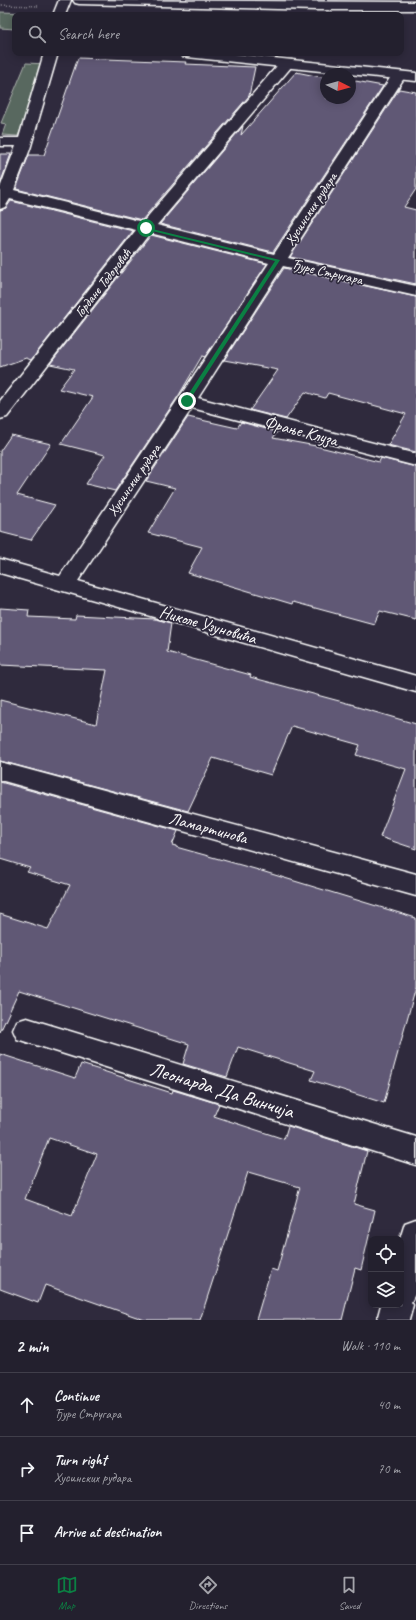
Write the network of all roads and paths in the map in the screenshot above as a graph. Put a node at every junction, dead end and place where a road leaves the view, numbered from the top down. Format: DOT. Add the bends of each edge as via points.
graph roads {
  1 [pos="81,0"];
  2 [pos="0,5"];
  3 [pos="39,6"];
  4 [pos="416,6"];
  5 [pos="78,12"];
  6 [pos="50,56"];
  7 [pos="217,56"];
  8 [pos="287,63"];
  9 [pos="399,75"];
  10 [pos="416,77"];
  11 [pos="0,142"];
  12 [pos="24,142"];
  13 [pos="3,199"];
  14 [pos="146,228"];
  15 [pos="277,260"];
  16 [pos="416,291"];
  17 [pos="187,401"];
  18 [pos="0,413"];
  19 [pos="416,460"];
  20 [pos="0,566"];
  21 [pos="65,584"];
  22 [pos="416,684"];
  23 [pos="0,771"];
  24 [pos="416,885"];
  25 [pos="27,1030"];
  26 [pos="416,1151"];
  27 [pos="416,1234"];
  28 [pos="404,1280"];
  29 [pos="396,1308"];
  30 [pos="393,1320"];
  1 -- 4 [label="street"];
  1 -- 5 [label="street"];
  2 -- 3 [label="path"];
  6 -- 12 [label="street"];
  7 -- 8 [label="street"];
  8 -- 9 [label="street"];
  8 -- 14 [label="street, Гордане Тодоровић"];
  9 -- 10 [label="street"];
  9 -- 15 [label="street, Хусинских рудара"];
  11 -- 12 [label="street"];
  12 -- 13 [label="street"];
  13 -- 14 [label="street, Ђуре Стругара"];
  14 -- 15 [label="street, Ђуре Стругара"];
  14 -- 18 [label="street, Гордане Тодоровић"];
  15 -- 16 [label="street, Ђуре Стругара"];
  15 -- 17 [label="street, Хусинских рудара"];
  17 -- 19 [label="street, Фрање Клуза"];
  17 -- 21 [label="street, Хусинских рудара"];
  20 -- 21 [label="street, Николе Узуновића"];
  21 -- 22 [label="street, Николе Узуновића"];
  23 -- 24 [label="street, Ламартинова"];
  25 -- 26 [label="street, Леонарда Да Винчија"];
  27 -- 28 [label="street"];
  29 -- 30 [label="street"];
}
